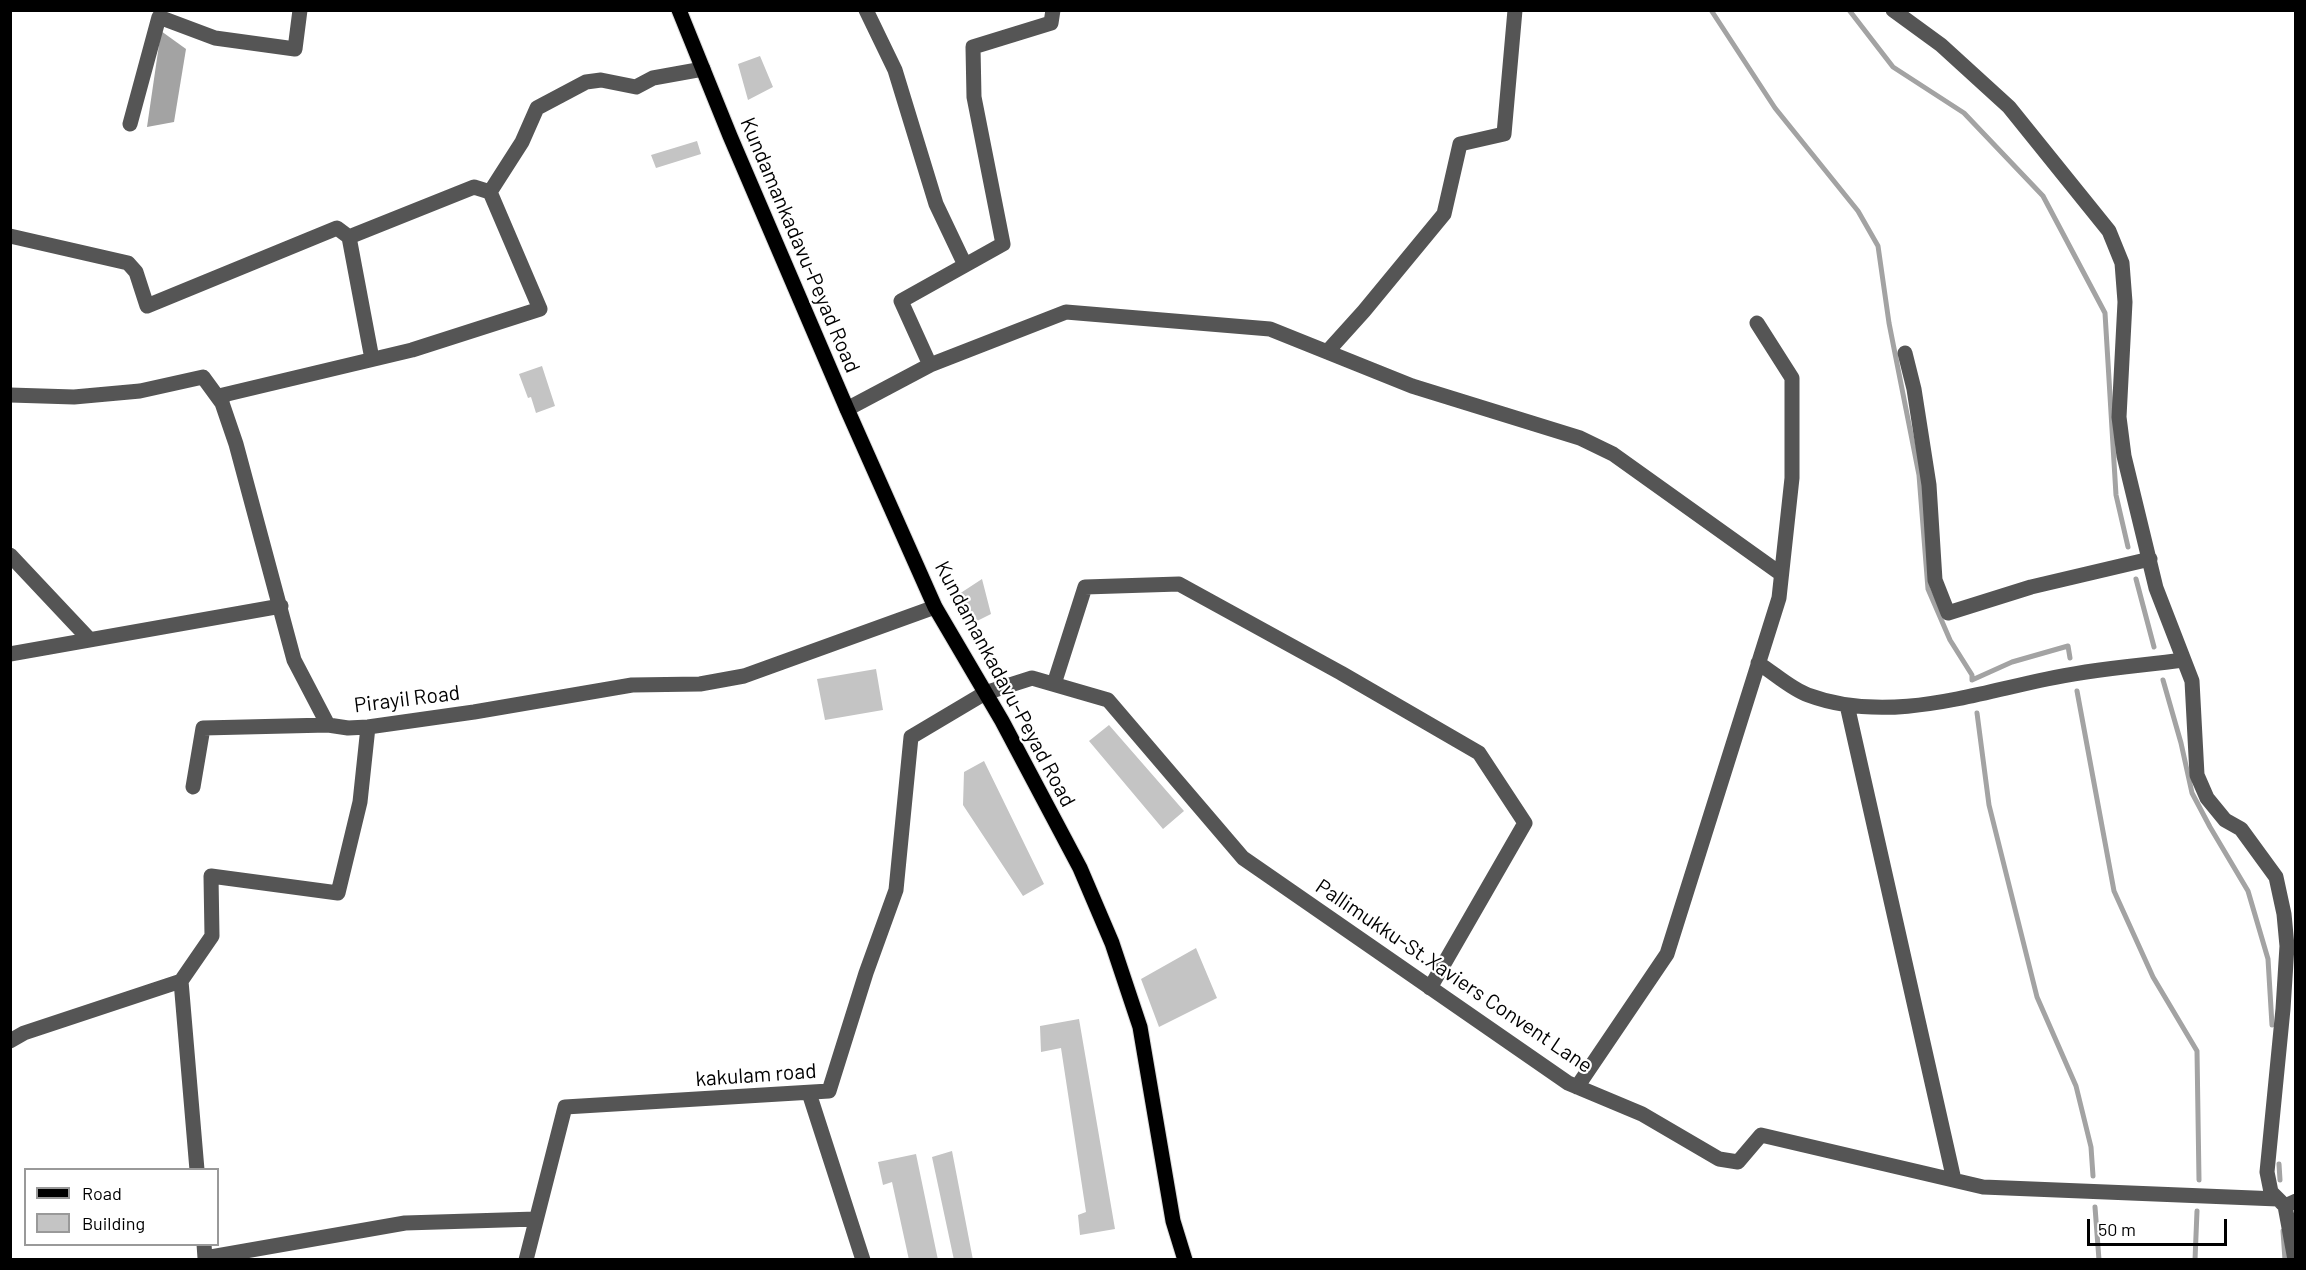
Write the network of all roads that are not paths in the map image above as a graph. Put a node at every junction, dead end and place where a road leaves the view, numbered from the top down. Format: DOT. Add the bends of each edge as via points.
graph roads {
  1 [pos="300,10"];
  2 [pos="679,10"];
  3 [pos="866,10"];
  4 [pos="1053,10"];
  5 [pos="1515,10"];
  6 [pos="1894,11"];
  7 [pos="703,69"];
  8 [pos="130,124"];
  9 [pos="490,192"];
  10 [pos="10,237"];
  11 [pos="350,237"];
  12 [pos="965,265"];
  13 [pos="1757,323"];
  14 [pos="1327,352"];
  15 [pos="1905,353"];
  16 [pos="372,359"];
  17 [pos="930,365"];
  18 [pos="10,395"];
  19 [pos="222,403"];
  20 [pos="847,409"];
  21 [pos="10,555"];
  22 [pos="2150,559"];
  23 [pos="1781,574"];
  24 [pos="281,606"];
  25 [pos="935,607"];
  26 [pos="90,640"];
  27 [pos="10,654"];
  28 [pos="2183,660"];
  29 [pos="1758,663"];
  30 [pos="1054,684"];
  31 [pos="985,693"];
  32 [pos="1847,705"];
  33 [pos="328,725"];
  34 [pos="368,727"];
  35 [pos="193,787"];
  36 [pos="181,981"];
  37 [pos="1430,988"];
  38 [pos="10,1041"];
  39 [pos="1577,1087"];
  40 [pos="808,1093"];
  41 [pos="197,1168"];
  42 [pos="1954,1180"];
  43 [pos="2286,1202"];
  44 [pos="536,1219"];
  45 [pos="204,1246"];
  46 [pos="526,1260"];
  47 [pos="863,1260"];
  48 [pos="1185,1260"];
  49 [pos="2295,1260"];
  1 -- 8 [label="street" via="295,49 215,38 159,17"];
  2 -- 7 [label="main road, Kundamankadavu-Peyad Road"];
  3 -- 12 [label="street" via="895,70 936,204"];
  4 -- 12 [label="street" via="1051,23 973,47 974,97 1003,244"];
  5 -- 14 [label="street" via="1504,134 1460,144 1444,214"];
  6 -- 22 [label="street" via="1941,45 2009,107 2109,231 2122,263 2125,302 2119,417 2124,456"];
  7 -- 9 [label="street" via="654,78 636,87 601,80 586,82 537,108 522,142"];
  7 -- 20 [label="main road, Kundamankadavu-Peyad Road"];
  9 -- 11 [label="street" via="474,187"];
  9 -- 16 [label="street" via="540,309"];
  10 -- 11 [label="street" via="128,263 136,272 147,306 337,228"];
  11 -- 16 [label="street"];
  12 -- 17 [label="street" via="901,301"];
  13 -- 23 [label="street" via="1792,378 1792,478"];
  14 -- 17 [label="street" via="1270,329 1066,312"];
  14 -- 23 [label="street" via="1412,386 1580,438 1613,454"];
  15 -- 22 [label="street" via="1929,485 1935,580 1948,613 2041,584"];
  16 -- 19 [label="street" via="223,396"];
  17 -- 20 [label="street"];
  18 -- 19 [label="street, Pirayil Road" via="74,397 140,391 203,377"];
  19 -- 24 [label="street, Pirayil Road"];
  20 -- 25 [label="main road, Kundamankadavu-Peyad Road"];
  21 -- 26 [label="street"];
  22 -- 28 [label="street" via="2156,588"];
  23 -- 29 [label="street" via="1779,598"];
  24 -- 26 [label="street"];
  24 -- 33 [label="street, Pirayil Road" via="294,660"];
  25 -- 31 [label="main road, Kundamankadavu-Peyad Road"];
  25 -- 34 [label="street, Pirayil Road" via="744,676 700,684 632,685"];
  26 -- 27 [label="street"];
  28 -- 32 [label="street" via="2049,678 1976,696 1886,709"];
  28 -- 43 [label="street" via="2192,681 2197,775 2207,798 2225,820 2241,829 2276,877 2284,914 2287,946 2283,1009 2267,1172 2271,1192"];
  29 -- 32 [label="street" via="1807,695"];
  29 -- 39 [label="street" via="1667,954"];
  30 -- 31 [label="street, Pallimukku-St.Xaviers Convent Lane" via="1032,678"];
  30 -- 37 [label="street, Pallimukku-St.Xaviers Convent Lane" via="1108,700 1244,858"];
  30 -- 37 [label="street" via="1085,587 1179,584 1479,753 1525,823"];
  31 -- 40 [label="street, kakulam road" via="911,737 896,890 829,1091"];
  31 -- 48 [label="main road, Kundamankadavu-Peyad Road" via="1080,868 1112,943 1140,1027 1173,1221"];
  32 -- 42 [label="street"];
  33 -- 34 [label="street, Pirayil Road"];
  33 -- 35 [label="street" via="202,728"];
  34 -- 36 [label="street" via="360,802 338,893 211,876 212,936"];
  36 -- 38 [label="street"];
  36 -- 41 [label="street"];
  37 -- 39 [label="street, Pallimukku-St.Xaviers Convent Lane"];
  39 -- 42 [label="street, Pallimukku-St.Xaviers Convent Lane" via="1642,1114 1719,1160 1737,1162 1761,1135"];
  40 -- 44 [label="street, kakulam road" via="565,1107"];
  40 -- 47 [label="street"];
  42 -- 43 [label="street, Pallimukku-St.Xaviers Convent Lane" via="1983,1187"];
  43 -- 49 [label="street"];
  44 -- 45 [label="street" via="405,1223 205,1258"];
  44 -- 46 [label="street, kakulam road"];
}
